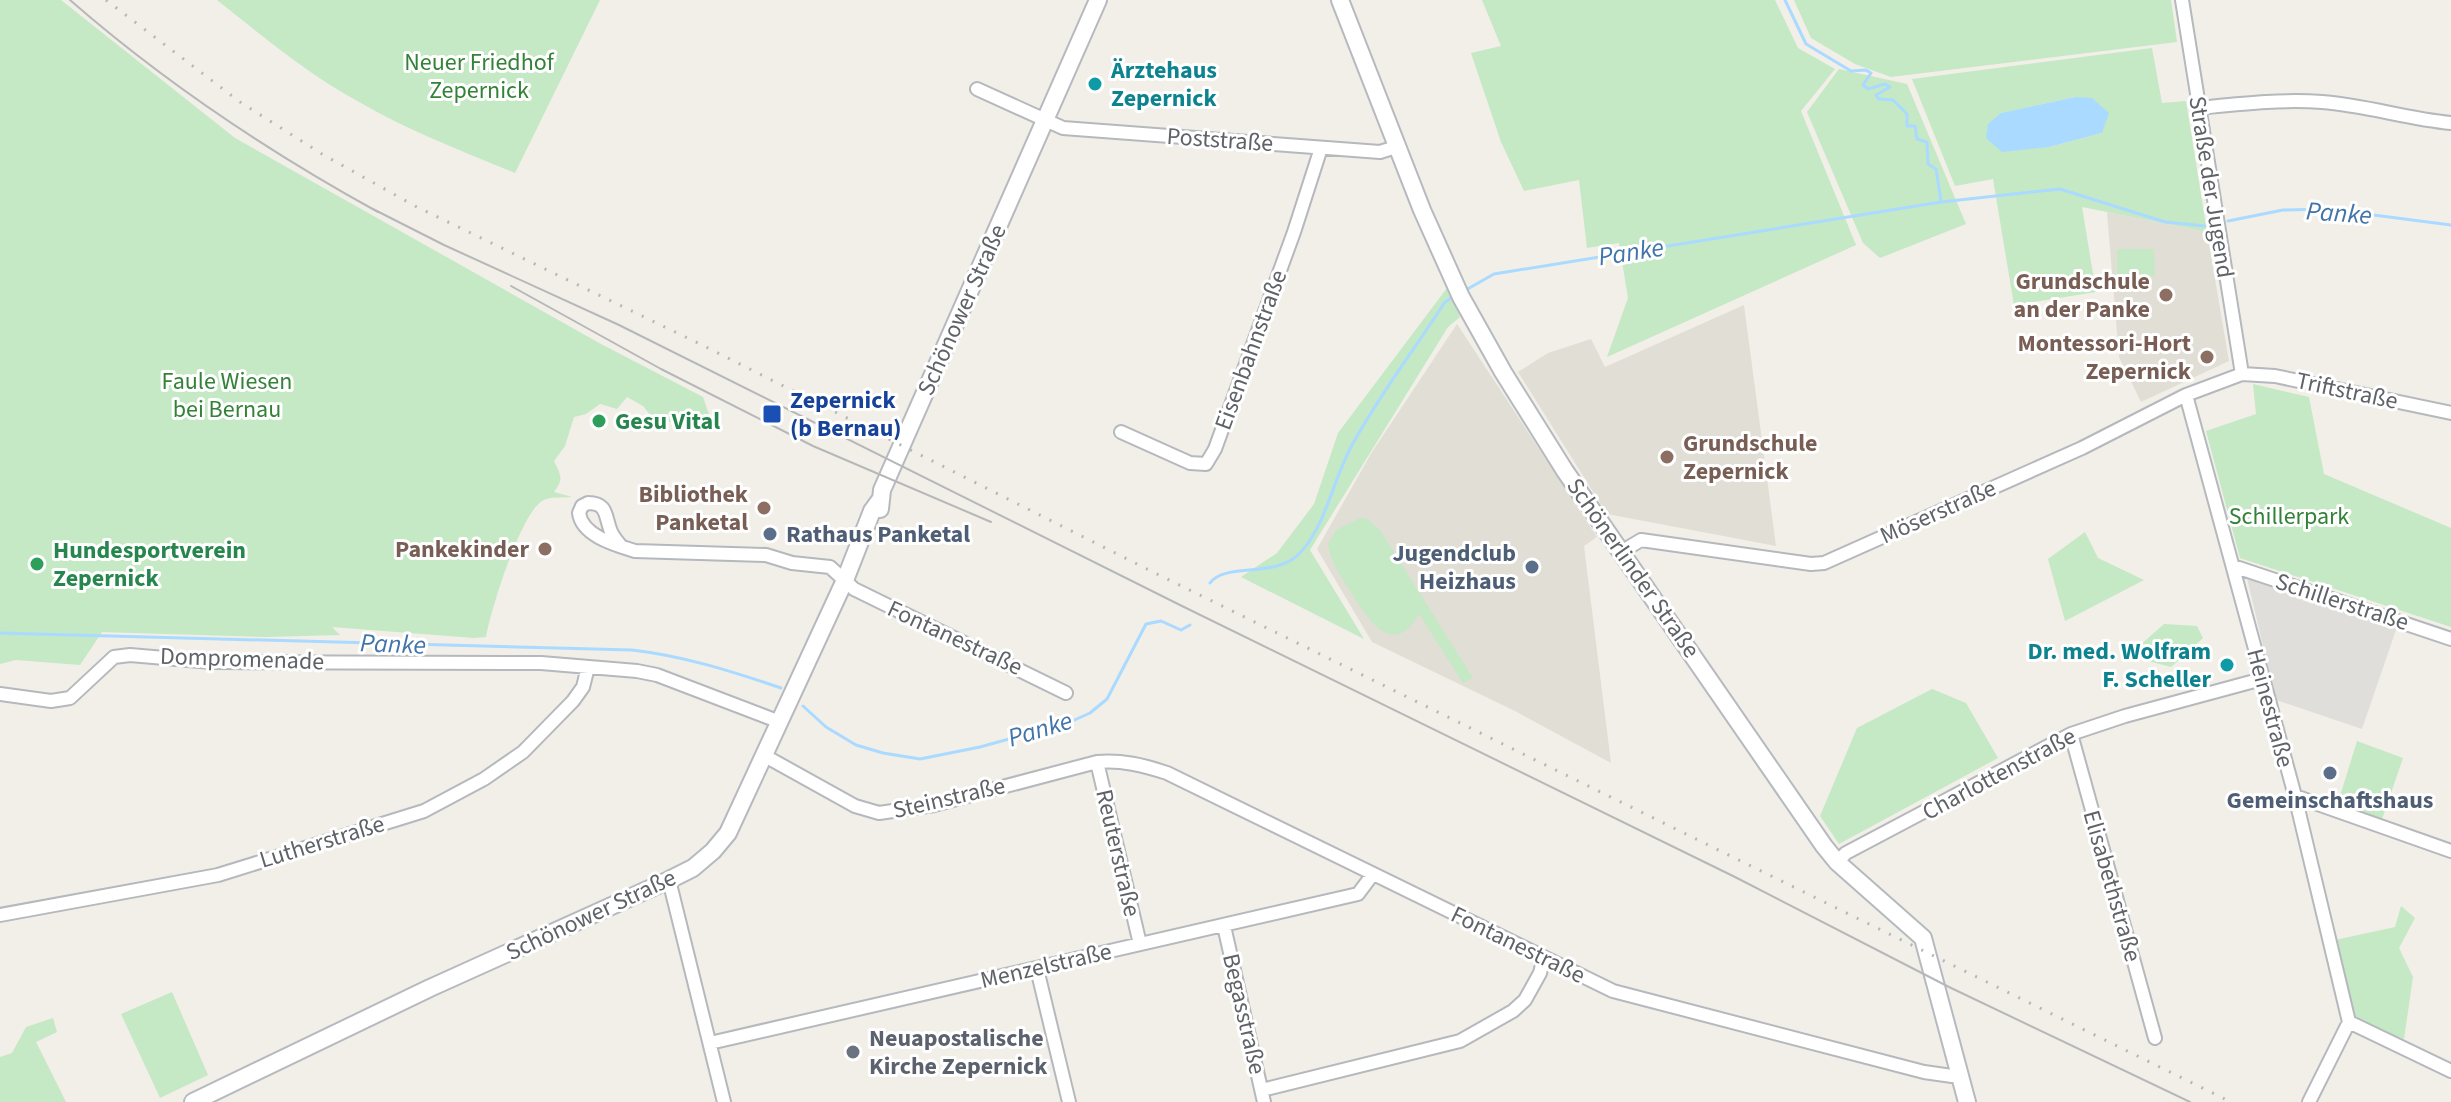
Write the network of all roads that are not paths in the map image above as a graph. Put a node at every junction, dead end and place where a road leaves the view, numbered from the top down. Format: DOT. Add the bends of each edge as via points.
graph roads {
  1 [pos="1098,0"];
  2 [pos="1340,0"];
  3 [pos="2182,0"];
  4 [pos="977,89"];
  5 [pos="2198,108"];
  6 [pos="1046,120"];
  7 [pos="2451,123"];
  8 [pos="1396,147"];
  9 [pos="1321,148"];
  10 [pos="2242,374"];
  11 [pos="2186,395"];
  12 [pos="2451,413"];
  13 [pos="1121,432"];
  14 [pos="621,546"];
  15 [pos="1621,552"];
  16 [pos="2233,566"];
  17 [pos="845,580"];
  18 [pos="2451,639"];
  19 [pos="588,667"];
  20 [pos="2262,679"];
  21 [pos="1066,693"];
  22 [pos="0,694"];
  23 [pos="780,722"];
  24 [pos="2071,734"];
  25 [pos="765,756"];
  26 [pos="1097,762"];
  27 [pos="2295,796"];
  28 [pos="2451,851"];
  29 [pos="1837,862"];
  30 [pos="1373,874"];
  31 [pos="669,880"];
  32 [pos="0,915"];
  33 [pos="1224,926"];
  34 [pos="1140,944"];
  35 [pos="1544,957"];
  36 [pos="1037,969"];
  37 [pos="2349,1022"];
  38 [pos="2155,1038"];
  39 [pos="710,1043"];
  40 [pos="2451,1071"];
  41 [pos="1960,1075"];
  42 [pos="1263,1096"];
  43 [pos="193,1102"];
  44 [pos="724,1102"];
  45 [pos="1069,1102"];
  46 [pos="1967,1102"];
  47 [pos="2309,1102"];
  1 -- 6 [label="street, Schönower Straße"];
  2 -- 8 [label="street, Schönerlinder Straße"];
  3 -- 5 [label="street, Straße der Jugend"];
  4 -- 6 [label="street"];
  5 -- 7 [label="street" via="2322,102"];
  5 -- 10 [label="street, Straße der Jugend"];
  6 -- 9 [label="street, Poststraße" via="1063,128"];
  6 -- 17 [label="street, Schönower Straße"];
  8 -- 9 [label="street, Poststraße" via="1380,152"];
  8 -- 15 [label="street, Schönerlinder Straße" via="1460,294 1503,372"];
  9 -- 13 [label="street, Eisenbahnstraße" via="1206,464 1190,463"];
  10 -- 11 [label="street, Möserstraße"];
  10 -- 12 [label="street, Triftstraße" via="2275,376"];
  11 -- 15 [label="street, Möserstraße" via="2082,448 1824,563 1641,540"];
  11 -- 16 [label="street, Heinestraße"];
  14 -- 17 [label="street, Fontanestraße" via="635,551 754,553 830,567"];
  15 -- 29 [label="street, Schönerlinder Straße"];
  16 -- 18 [label="street, Schillerstraße"];
  16 -- 20 [label="street, Heinestraße"];
  17 -- 21 [label="street, Fontanestraße"];
  17 -- 23 [label="street, Schönower Straße"];
  19 -- 22 [label="street, Dompromenade" via="211,662 130,655 114,657 70,698 51,701"];
  19 -- 23 [label="street, Dompromenade" via="657,675"];
  19 -- 32 [label="street, Lutherstraße" via="573,701 523,752 424,811 218,875"];
  20 -- 24 [label="street, Charlottenstraße"];
  20 -- 27 [label="street, Heinestraße"];
  23 -- 25 [label="street, Schönower Straße"];
  24 -- 29 [label="street, Charlottenstraße"];
  24 -- 38 [label="street, Elisabethstraße"];
  25 -- 26 [label="street, Steinstraße" via="855,806 879,813 934,805"];
  25 -- 31 [label="street, Schönower Straße" via="728,833 693,868"];
  26 -- 30 [label="street, Fontanestraße" via="1121,760 1167,773"];
  26 -- 34 [label="street, Reuterstraße"];
  27 -- 28 [label="street"];
  27 -- 37 [label="street, Heinestraße"];
  29 -- 41 [label="street, Schönerlinder Straße" via="1923,938"];
  30 -- 33 [label="street, Menzelstraße" via="1358,894"];
  30 -- 35 [label="street, Fontanestraße"];
  31 -- 39 [label="street"];
  31 -- 43 [label="street, Schönower Straße"];
  33 -- 34 [label="street, Menzelstraße"];
  33 -- 42 [label="street, Begasstraße"];
  34 -- 36 [label="street, Menzelstraße"];
  35 -- 41 [label="street, Fontanestraße" via="1625,995 1924,1072"];
  35 -- 42 [label="street" via="1525,1000 1460,1041"];
  36 -- 39 [label="street, Menzelstraße"];
  36 -- 45 [label="street"];
  37 -- 40 [label="street"];
  37 -- 47 [label="street"];
  39 -- 44 [label="street"];
  41 -- 46 [label="street, Schönerlinder Straße"];
}
